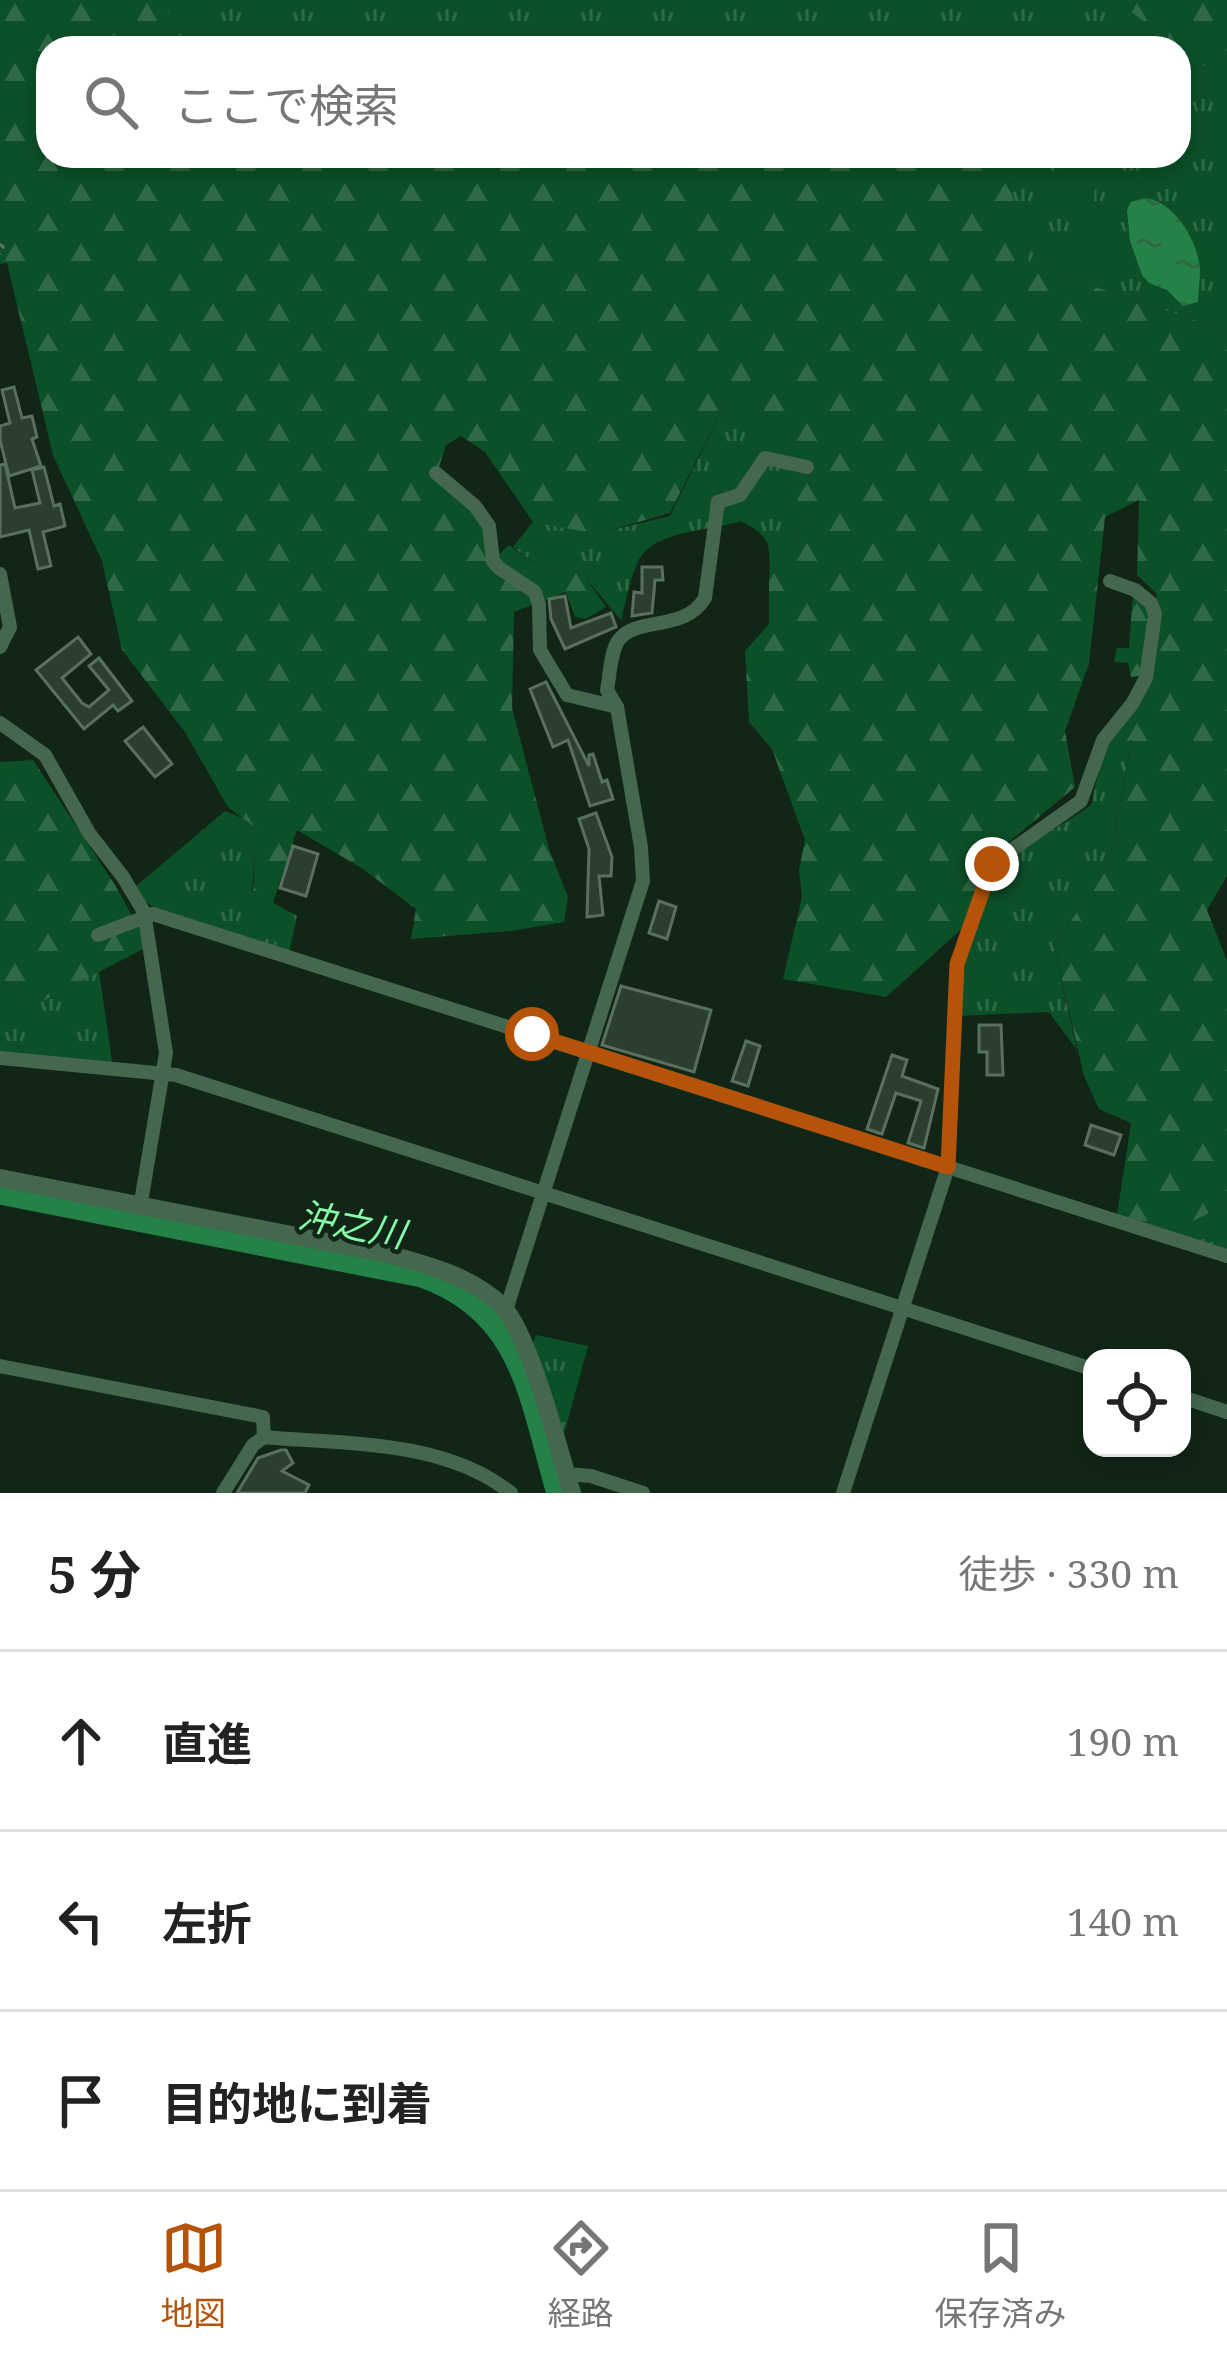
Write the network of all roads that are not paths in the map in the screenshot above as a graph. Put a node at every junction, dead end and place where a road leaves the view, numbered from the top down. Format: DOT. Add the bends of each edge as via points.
graph roads {
  1 [pos="808,467"];
  2 [pos="436,473"];
  3 [pos="0,574"];
  4 [pos="1110,581"];
  5 [pos="0,647"];
  6 [pos="616,707"];
  7 [pos="0,723"];
  8 [pos="144,916"];
  9 [pos="98,935"];
  10 [pos="590,1052"];
  11 [pos="0,1058"];
  12 [pos="165,1073"];
  13 [pos="948,1167"];
  14 [pos="0,1178"];
  15 [pos="546,1192"];
  16 [pos="140,1208"];
  17 [pos="1227,1256"];
  18 [pos="904,1309"];
  19 [pos="506,1310"];
  20 [pos="0,1366"];
  21 [pos="1083,1366"];
  22 [pos="1191,1400"];
  23 [pos="1227,1412"];
  24 [pos="264,1436"];
  25 [pos="569,1484"];
  26 [pos="223,1493"];
  27 [pos="511,1493"];
  28 [pos="644,1493"];
  29 [pos="843,1493"];
  1 -- 6 [label="street" via="765,458 740,496 718,502 705,598 687,617 625,634 615,645 607,690"];
  2 -- 6 [label="street" via="489,526 493,561 535,592 540,650 566,695"];
  3 -- 5 [label="street" via="10,627"];
  4 -- 13 [label="street" via="1135,590 1155,614 1146,678 1103,740 1081,801 992,864 985,878 957,964"];
  6 -- 10 [label="street" via="643,881"];
  7 -- 8 [label="street" via="45,754"];
  8 -- 9 [label="street"];
  8 -- 10 [label="street"];
  8 -- 12 [label="street"];
  10 -- 13 [label="street"];
  10 -- 15 [label="street"];
  11 -- 12 [label="street"];
  12 -- 15 [label="street"];
  12 -- 16 [label="street"];
  13 -- 17 [label="street"];
  13 -- 18 [label="street"];
  14 -- 16 [label="street"];
  15 -- 18 [label="street"];
  15 -- 19 [label="street"];
  16 -- 19 [label="street" via="422,1263"];
  18 -- 21 [label="street"];
  18 -- 29 [label="street"];
  19 -- 25 [label="street"];
  20 -- 24 [label="street" via="263,1417"];
  22 -- 23 [label="street"];
  24 -- 26 [label="street"];
  24 -- 27 [label="street" via="436,1455"];
  25 -- 28 [label="street" via="591,1476"];
}
